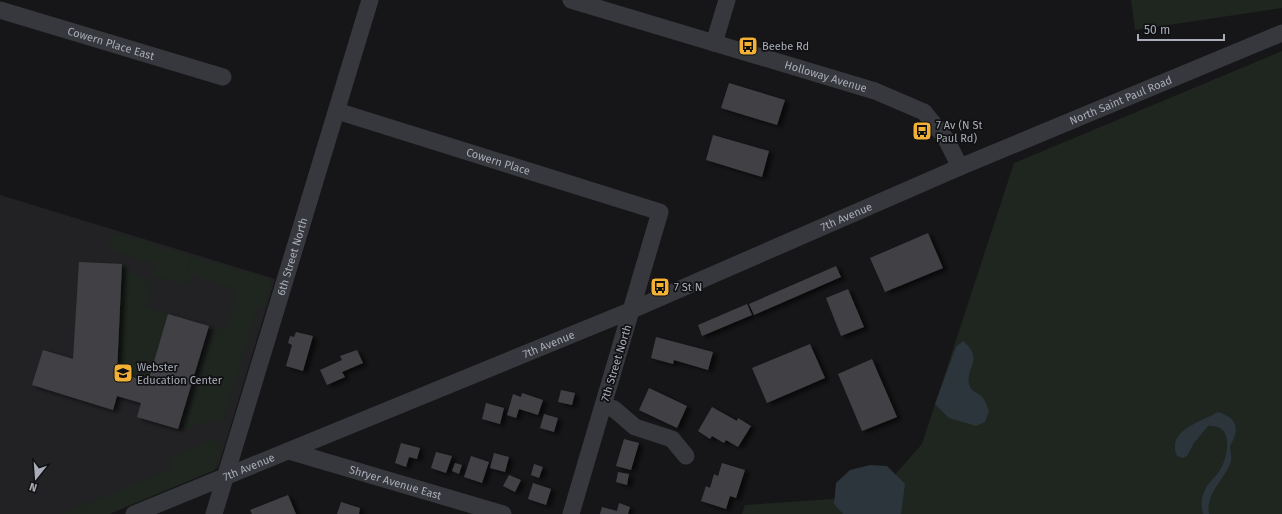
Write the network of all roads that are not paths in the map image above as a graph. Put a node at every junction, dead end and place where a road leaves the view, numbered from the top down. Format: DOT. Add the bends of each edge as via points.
graph roads {
  1 [pos="370,0"];
  2 [pos="571,0"];
  3 [pos="727,0"];
  4 [pos="8,8"];
  5 [pos="1282,33"];
  6 [pos="714,43"];
  7 [pos="223,77"];
  8 [pos="337,111"];
  9 [pos="960,166"];
  10 [pos="660,212"];
  11 [pos="632,310"];
  12 [pos="604,406"];
  13 [pos="289,450"];
  14 [pos="686,456"];
  15 [pos="225,477"];
  16 [pos="134,514"];
  17 [pos="214,514"];
  18 [pos="502,514"];
  19 [pos="571,514"];
  1 -- 8 [label="street, 6th Street North"];
  2 -- 6 [label="street, Holloway Avenue"];
  3 -- 6 [label="street"];
  4 -- 7 [label="street, Cowern Place East"];
  5 -- 9 [label="street, North Saint Paul Road"];
  6 -- 9 [label="street, Holloway Avenue" via="875,91 924,112 946,139"];
  8 -- 10 [label="street, Cowern Place"];
  8 -- 15 [label="street, 6th Street North"];
  9 -- 11 [label="street, 7th Avenue"];
  10 -- 11 [label="street, 7th Street North"];
  11 -- 12 [label="street, 7th Street North"];
  11 -- 13 [label="street, 7th Avenue"];
  12 -- 14 [label="street" via="614,409 635,427 672,439"];
  12 -- 19 [label="street, 7th Street North"];
  13 -- 15 [label="street, 7th Avenue"];
  13 -- 18 [label="street, Shryer Avenue East"];
  15 -- 16 [label="street, 7th Avenue"];
  15 -- 17 [label="street, 6th Street North"];
}
